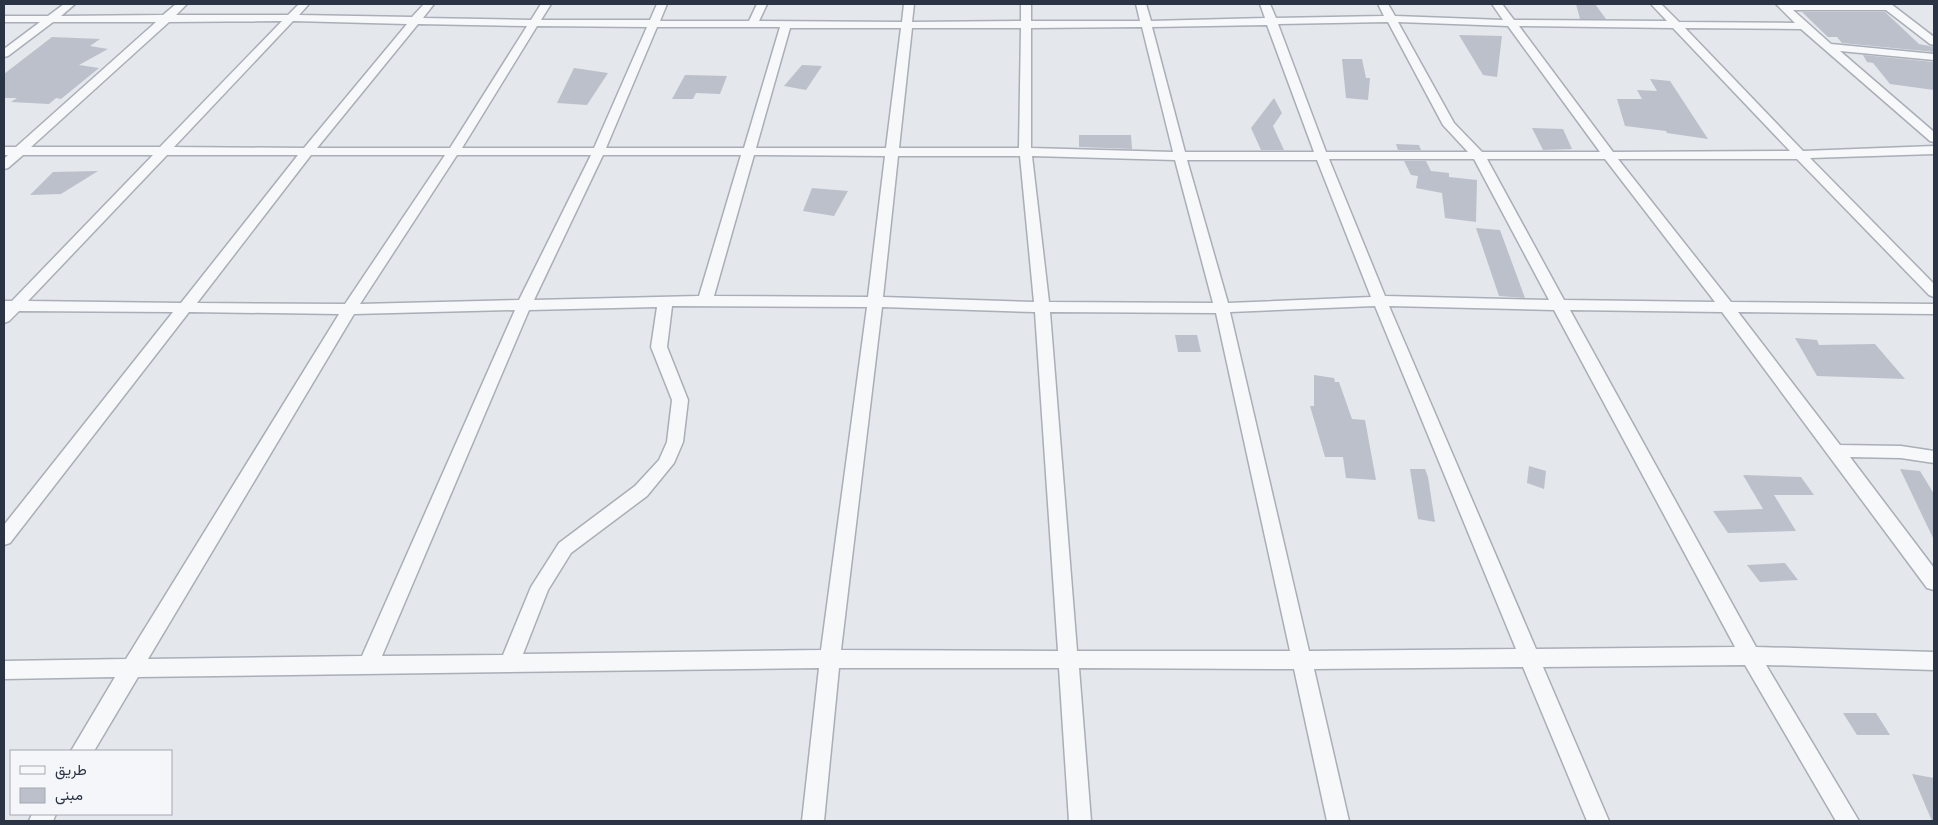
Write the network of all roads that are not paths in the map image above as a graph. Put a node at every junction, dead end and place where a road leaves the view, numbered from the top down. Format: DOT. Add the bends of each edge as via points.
graph roads {
  1 [pos="70,4"];
  2 [pos="182,4"];
  3 [pos="304,4"];
  4 [pos="429,4"];
  5 [pos="546,4"];
  6 [pos="662,4"];
  7 [pos="762,4"];
  8 [pos="909,4"];
  9 [pos="1026,4"];
  10 [pos="1141,4"];
  11 [pos="1265,4"];
  12 [pos="1383,4"];
  13 [pos="1497,4"];
  14 [pos="1656,4"];
  15 [pos="1783,5"];
  16 [pos="1887,6"];
  17 [pos="51,18"];
  18 [pos="166,18"];
  19 [pos="291,18"];
  20 [pos="4,19"];
  21 [pos="416,19"];
  22 [pos="1393,19"];
  23 [pos="1272,20"];
  24 [pos="534,23"];
  25 [pos="654,23"];
  26 [pos="753,23"];
  27 [pos="1026,23"];
  28 [pos="786,24"];
  29 [pos="907,24"];
  30 [pos="1146,24"];
  31 [pos="1512,24"];
  32 [pos="1677,25"];
  33 [pos="1804,26"];
  34 [pos="1934,42"];
  35 [pos="1830,48"];
  36 [pos="4,54"];
  37 [pos="1934,57"];
  38 [pos="1934,138"];
  39 [pos="1934,150"];
  40 [pos="4,151"];
  41 [pos="20,151"];
  42 [pos="164,151"];
  43 [pos="307,152"];
  44 [pos="453,152"];
  45 [pos="749,152"];
  46 [pos="892,152"];
  47 [pos="1025,152"];
  48 [pos="598,153"];
  49 [pos="1608,154"];
  50 [pos="1321,155"];
  51 [pos="1478,155"];
  52 [pos="1800,155"];
  53 [pos="1180,156"];
  54 [pos="4,165"];
  55 [pos="1934,292"];
  56 [pos="705,300"];
  57 [pos="1380,300"];
  58 [pos="665,301"];
  59 [pos="875,302"];
  60 [pos="525,303"];
  61 [pos="1560,305"];
  62 [pos="9,306"];
  63 [pos="1726,306"];
  64 [pos="1042,307"];
  65 [pos="184,308"];
  66 [pos="1222,308"];
  67 [pos="349,309"];
  68 [pos="1934,309"];
  69 [pos="4,318"];
  70 [pos="1836,451"];
  71 [pos="1934,457"];
  72 [pos="4,538"];
  73 [pos="1934,582"];
  74 [pos="1750,656"];
  75 [pos="830,659"];
  76 [pos="1069,659"];
  77 [pos="1531,659"];
  78 [pos="1301,660"];
  79 [pos="1934,661"];
  80 [pos="510,663"];
  81 [pos="368,666"];
  82 [pos="131,669"];
  83 [pos="4,670"];
  84 [pos="83,750"];
  85 [pos="812,821"];
  86 [pos="1080,821"];
  87 [pos="1338,821"];
  88 [pos="1598,821"];
  89 [pos="1848,821"];
  1 -- 17 [label="street"];
  2 -- 18 [label="street"];
  3 -- 19 [label="street"];
  4 -- 21 [label="street"];
  5 -- 24 [label="street"];
  6 -- 25 [label="street"];
  7 -- 26 [label="street"];
  8 -- 29 [label="street"];
  9 -- 27 [label="street"];
  10 -- 30 [label="street"];
  11 -- 23 [label="street"];
  12 -- 22 [label="street"];
  13 -- 31 [label="street"];
  14 -- 32 [label="street"];
  15 -- 16 [label="street"];
  15 -- 33 [label="street"];
  16 -- 34 [label="street"];
  17 -- 18 [label="street"];
  17 -- 20 [label="street"];
  17 -- 36 [label="street"];
  18 -- 19 [label="street"];
  18 -- 41 [label="street"];
  19 -- 21 [label="street"];
  19 -- 42 [label="street"];
  21 -- 24 [label="street"];
  21 -- 43 [label="street"];
  22 -- 23 [label="street"];
  22 -- 31 [label="street"];
  22 -- 51 [label="street" via="1450,125"];
  23 -- 30 [label="street"];
  23 -- 50 [label="street"];
  24 -- 25 [label="street"];
  24 -- 44 [label="street"];
  25 -- 26 [label="street"];
  25 -- 48 [label="street"];
  26 -- 28 [label="street"];
  27 -- 29 [label="street"];
  27 -- 30 [label="street"];
  27 -- 47 [label="street"];
  28 -- 29 [label="street"];
  28 -- 45 [label="street"];
  29 -- 46 [label="street"];
  30 -- 53 [label="street"];
  31 -- 32 [label="street"];
  31 -- 49 [label="street"];
  32 -- 33 [label="street"];
  32 -- 52 [label="street"];
  33 -- 35 [label="street"];
  35 -- 37 [label="street"];
  35 -- 38 [label="street"];
  39 -- 52 [label="street"];
  40 -- 41 [label="street"];
  41 -- 42 [label="street"];
  41 -- 54 [label="street"];
  42 -- 43 [label="street"];
  42 -- 62 [label="street"];
  43 -- 44 [label="street"];
  43 -- 65 [label="street"];
  44 -- 48 [label="street"];
  44 -- 67 [label="street"];
  45 -- 46 [label="street"];
  45 -- 48 [label="street"];
  45 -- 56 [label="street"];
  46 -- 47 [label="street"];
  46 -- 59 [label="street"];
  47 -- 53 [label="street"];
  47 -- 64 [label="street"];
  48 -- 60 [label="street"];
  49 -- 51 [label="street"];
  49 -- 52 [label="street"];
  49 -- 63 [label="street"];
  50 -- 51 [label="street"];
  50 -- 53 [label="street"];
  50 -- 57 [label="street"];
  51 -- 61 [label="street"];
  52 -- 55 [label="street"];
  53 -- 66 [label="street"];
  56 -- 58 [label="street"];
  56 -- 59 [label="street"];
  57 -- 61 [label="street"];
  57 -- 66 [label="street"];
  57 -- 77 [label="street"];
  58 -- 60 [label="street"];
  58 -- 80 [label="street" via="659,347 680,400 674,442 666,463 641,491 566,548 540,587"];
  59 -- 64 [label="street"];
  59 -- 75 [label="street"];
  60 -- 67 [label="street"];
  60 -- 81 [label="street"];
  61 -- 63 [label="street"];
  61 -- 74 [label="street"];
  62 -- 65 [label="street"];
  62 -- 69 [label="street"];
  63 -- 68 [label="street"];
  63 -- 70 [label="street"];
  64 -- 66 [label="street"];
  64 -- 76 [label="street"];
  65 -- 67 [label="street"];
  65 -- 72 [label="street"];
  66 -- 78 [label="street"];
  67 -- 82 [label="street"];
  70 -- 71 [label="street" via="1900,452"];
  70 -- 73 [label="street"];
  74 -- 77 [label="street"];
  74 -- 79 [label="street"];
  74 -- 89 [label="street"];
  75 -- 76 [label="street"];
  75 -- 80 [label="street"];
  75 -- 85 [label="street"];
  76 -- 78 [label="street"];
  76 -- 86 [label="street"];
  77 -- 78 [label="street"];
  77 -- 88 [label="street"];
  78 -- 87 [label="street"];
  80 -- 81 [label="street"];
  81 -- 82 [label="street"];
  82 -- 83 [label="street"];
  82 -- 84 [label="street"];
}
